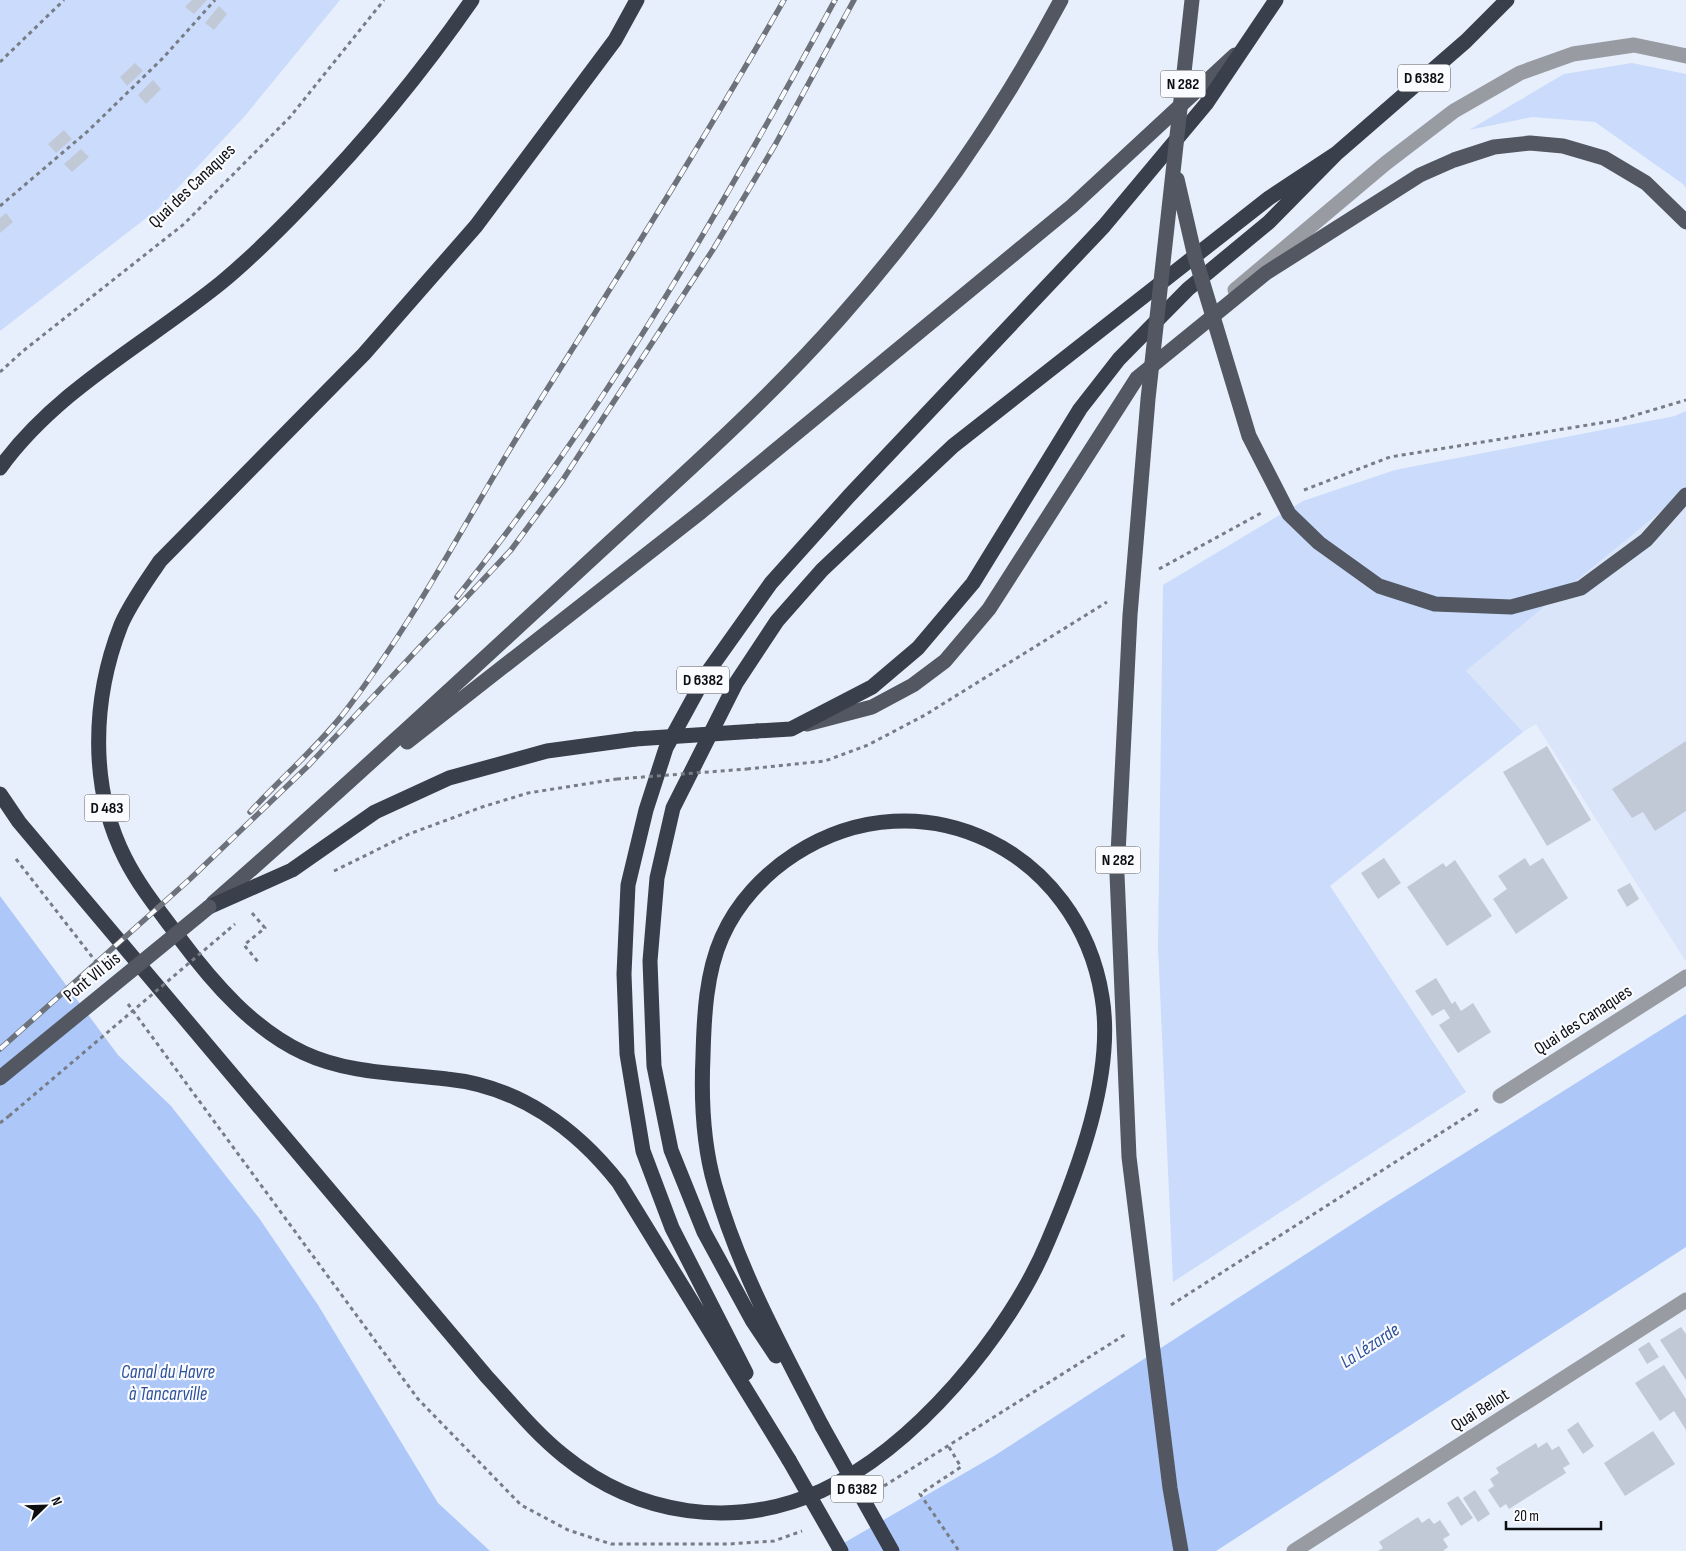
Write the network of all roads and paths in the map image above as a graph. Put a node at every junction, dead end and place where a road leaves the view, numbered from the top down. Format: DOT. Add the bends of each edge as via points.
graph roads {
  1 [pos="64,0"];
  2 [pos="215,0"];
  3 [pos="384,0"];
  4 [pos="472,0"];
  5 [pos="637,0"];
  6 [pos="1060,0"];
  7 [pos="1192,0"];
  8 [pos="1276,0"];
  9 [pos="1507,0"];
  10 [pos="1240,50"];
  11 [pos="1686,56"];
  12 [pos="0,62"];
  13 [pos="1337,153"];
  14 [pos="1174,168"];
  15 [pos="0,206"];
  16 [pos="1686,222"];
  17 [pos="0,372"];
  18 [pos="1137,378"];
  19 [pos="1686,400"];
  20 [pos="0,468"];
  21 [pos="1300,492"];
  22 [pos="1686,495"];
  23 [pos="1265,511"];
  24 [pos="1152,574"];
  25 [pos="1109,600"];
  26 [pos="791,729"];
  27 [pos="0,794"];
  28 [pos="322,808"];
  29 [pos="331,873"];
  30 [pos="257,906"];
  31 [pos="209,907"];
  32 [pos="228,930"];
  33 [pos="259,962"];
  34 [pos="1686,977"];
  35 [pos="0,1078"];
  36 [pos="1500,1096"];
  37 [pos="0,1123"];
  38 [pos="1686,1300"];
  39 [pos="822,1426"];
  40 [pos="949,1447"];
  41 [pos="789,1460"];
  42 [pos="841,1551"];
  43 [pos="892,1551"];
  44 [pos="959,1551"];
  45 [pos="1181,1551"];
  46 [pos="1294,1551"];
  1 -- 12 [label="path"];
  2 -- 15 [label="path" via="163,58 88,131"];
  3 -- 17 [label="path, Quai des Canaques" via="290,117 184,224"];
  4 -- 20 [label="highway" via="435,54 382,121 278,230 203,297 61,402 38,422"];
  5 -- 41 [label="highway, D 483" via="614,40 476,226 364,354 185,534 150,576 122,624 110,658 101,694 99,760 112,825 140,885 208,976 262,1026 282,1041 326,1062 350,1068 450,1079 503,1092 556,1120 601,1159 619,1182"];
  6 -- 28 [label="main road" via="1031,57 964,162 840,319 770,392"];
  7 -- 14 [label="main road, N 282, bridge"];
  8 -- 10 [label="highway, D 6382"];
  9 -- 13 [label="highway, D 6382" via="1466,41"];
  10 -- 28 [label="main road" via="1072,206 702,511"];
  10 -- 41 [label="highway, D 6382" via="1206,104 1104,226 862,482 771,584 707,673 666,748 646,810 628,885 624,974 627,1054 643,1151 672,1228"];
  11 -- 18 [label="street" via="1634,45 1573,54 1520,73 1454,111 1273,256"];
  13 -- 26 [label="highway" via="1269,222 1188,289 1119,359 1080,409 973,583 918,648 872,686"];
  13 -- 39 [label="highway, D 6382" via="1269,198 953,446 822,570 777,621 736,683 673,808 657,878 650,961 654,1066 671,1150 709,1241 752,1320"];
  14 -- 22 [label="main road, bridge" via="1195,257 1248,436 1289,514 1319,543 1379,586 1435,604 1511,607 1581,588 1646,540"];
  14 -- 45 [label="main road, N 282, bridge" via="1148,399 1130,615 1117,874 1129,1157 1170,1488"];
  16 -- 18 [label="main road" via="1646,183 1604,158 1564,146 1530,143 1494,147 1420,175 1266,273"];
  18 -- 26 [label="main road" via="988,609 945,661 913,685 872,707"];
  19 -- 21 [label="path" via="1619,420 1390,458"];
  23 -- 24 [label="path"];
  25 -- 29 [label="path, bridge" via="924,715 868,746 825,761 617,779 528,793 409,834"];
  26 -- 31 [label="highway, bridge" via="635,740 547,751 449,778 375,812 292,870"];
  27 -- 39 [label="highway" via="19,822 275,1126 542,1437 566,1458 612,1488 673,1509 706,1512 735,1514 794,1503 834,1485 884,1452 950,1390 978,1358 1012,1309 1043,1253 1066,1200 1093,1112 1105,1028 1098,975 1080,928 1066,905 1031,866 984,839 928,822 881,822 856,827 806,847 781,863 741,904 722,936 706,1002 702,1078 707,1147 714,1185 752,1292"];
  28 -- 31 [label="main road, Pont VII bis"];
  30 -- 33 [label="path" via="250,911 265,928 244,945"];
  31 -- 35 [label="main road, Pont VII bis, bridge"];
  32 -- 37 [label="path, bridge"];
  34 -- 36 [label="street, Quai des Canaques"];
  38 -- 46 [label="street, Quai Bellot"];
  39 -- 43 [label="highway, D 6382, bridge"];
  40 -- 44 [label="path" via="961,1467 920,1494"];
  41 -- 42 [label="highway, D 6382, bridge"];
}
